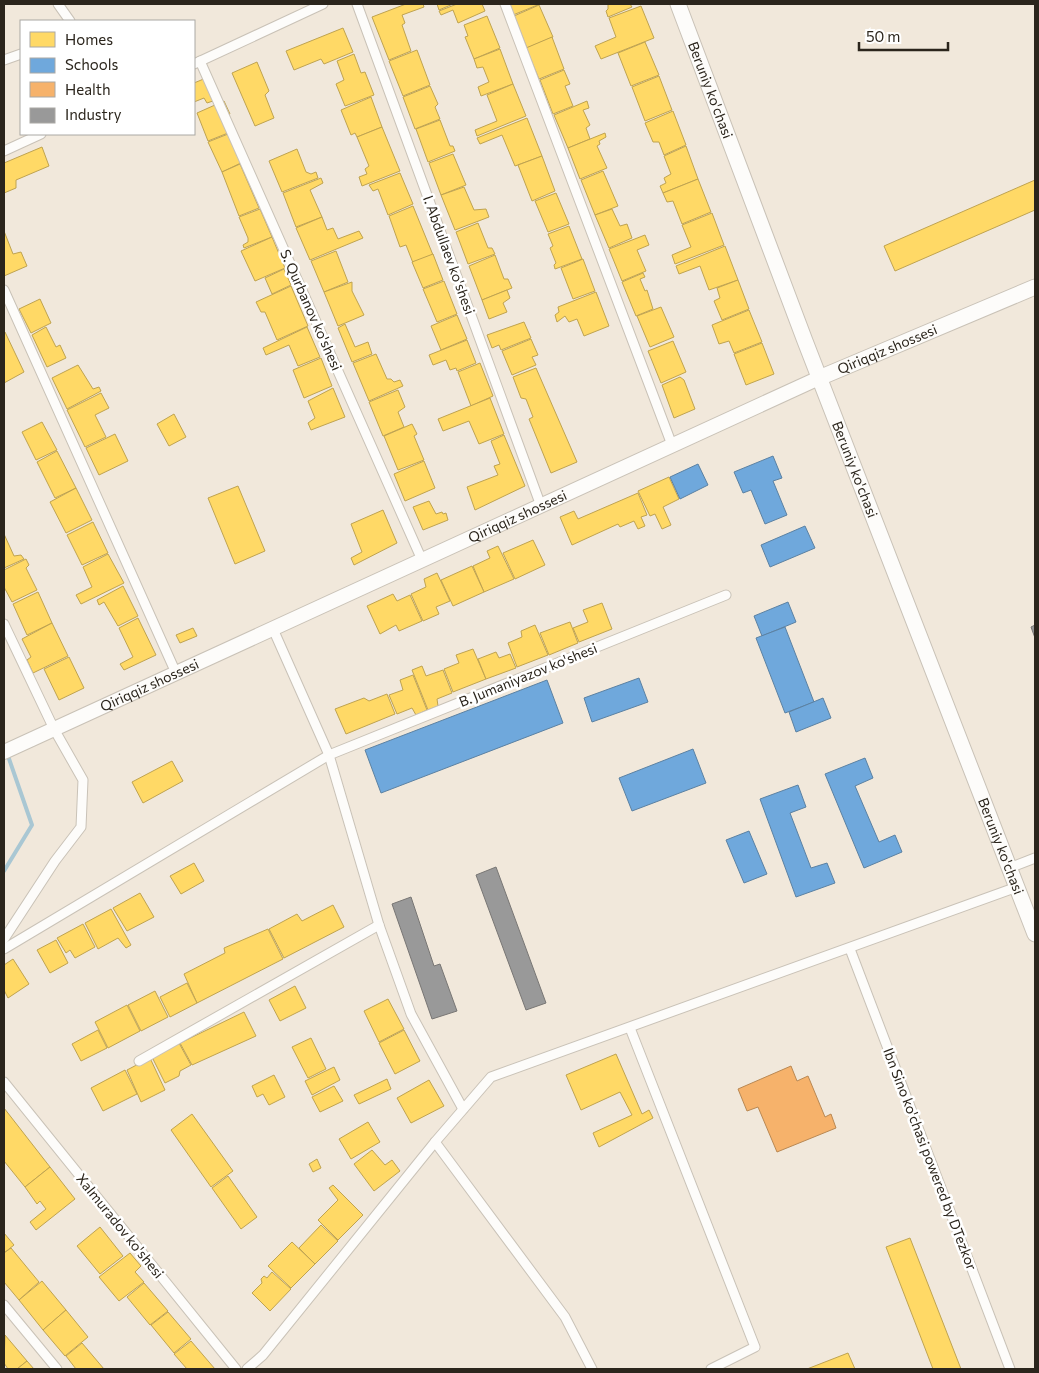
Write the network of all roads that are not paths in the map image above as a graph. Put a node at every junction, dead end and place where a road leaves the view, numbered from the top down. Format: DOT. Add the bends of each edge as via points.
graph roads {
  1 [pos="58,4"];
  2 [pos="323,4"];
  3 [pos="357,4"];
  4 [pos="505,4"];
  5 [pos="678,4"];
  6 [pos="69,20"];
  7 [pos="20,54"];
  8 [pos="4,60"];
  9 [pos="197,62"];
  10 [pos="40,135"];
  11 [pos="4,151"];
  12 [pos="1035,287"];
  13 [pos="4,290"];
  14 [pos="819,378"];
  15 [pos="672,445"];
  16 [pos="541,506"];
  17 [pos="422,560"];
  18 [pos="726,595"];
  19 [pos="4,624"];
  20 [pos="273,628"];
  21 [pos="176,673"];
  22 [pos="54,729"];
  23 [pos="4,752"];
  24 [pos="329,755"];
  25 [pos="1035,858"];
  26 [pos="1009,868"];
  27 [pos="1017,887"];
  28 [pos="379,925"];
  29 [pos="1035,934"];
  30 [pos="4,939"];
  31 [pos="4,948"];
  32 [pos="850,949"];
  33 [pos="630,1028"];
  34 [pos="139,1061"];
  35 [pos="4,1082"];
  36 [pos="463,1109"];
  37 [pos="435,1142"];
  38 [pos="4,1305"];
  39 [pos="57,1369"];
  40 [pos="236,1369"];
  41 [pos="247,1369"];
  42 [pos="592,1369"];
  43 [pos="711,1369"];
  44 [pos="1010,1369"];
  1 -- 6 [label="street"];
  2 -- 9 [label="street"];
  3 -- 16 [label="street, I. Abdullaev ko'shesi"];
  4 -- 15 [label="street"];
  5 -- 14 [label="main road, Beruniy ko'chasi"];
  7 -- 8 [label="street"];
  9 -- 17 [label="street, S. Qurbanov ko'shesi"];
  10 -- 11 [label="street"];
  12 -- 14 [label="main road, Qiriqqiz shossesi"];
  13 -- 21 [label="street"];
  14 -- 15 [label="main road, Qiriqqiz shossesi"];
  14 -- 26 [label="main road, Beruniy ko'chasi"];
  15 -- 16 [label="main road, Qiriqqiz shossesi"];
  16 -- 17 [label="main road, Qiriqqiz shossesi"];
  17 -- 20 [label="main road, Qiriqqiz shossesi"];
  18 -- 24 [label="street, B. Jumaniyazov ko'shesi"];
  19 -- 22 [label="street"];
  20 -- 21 [label="main road, Qiriqqiz shossesi"];
  20 -- 24 [label="street"];
  21 -- 22 [label="main road, Qiriqqiz shossesi"];
  22 -- 23 [label="main road, Qiriqqiz shossesi"];
  22 -- 30 [label="street" via="83,780 82,827 55,861"];
  24 -- 28 [label="street"];
  24 -- 31 [label="street, B. Jumaniyazov ko'shesi"];
  25 -- 26 [label="street"];
  26 -- 27 [label="main road, Beruniy ko'chasi"];
  27 -- 29 [label="main road, Beruniy ko'chasi"];
  27 -- 32 [label="street"];
  28 -- 34 [label="street"];
  28 -- 36 [label="street" via="411,1014"];
  32 -- 33 [label="street"];
  32 -- 44 [label="street, Ibn Sino ko'chasi powered by DTezkor"];
  33 -- 36 [label="street" via="491,1077"];
  33 -- 43 [label="street" via="756,1347"];
  35 -- 40 [label="street, Xalmuradov ko'shesi"];
  36 -- 37 [label="street"];
  37 -- 41 [label="street" via="264,1355"];
  37 -- 42 [label="street" via="565,1316"];
  38 -- 39 [label="street"];
}
